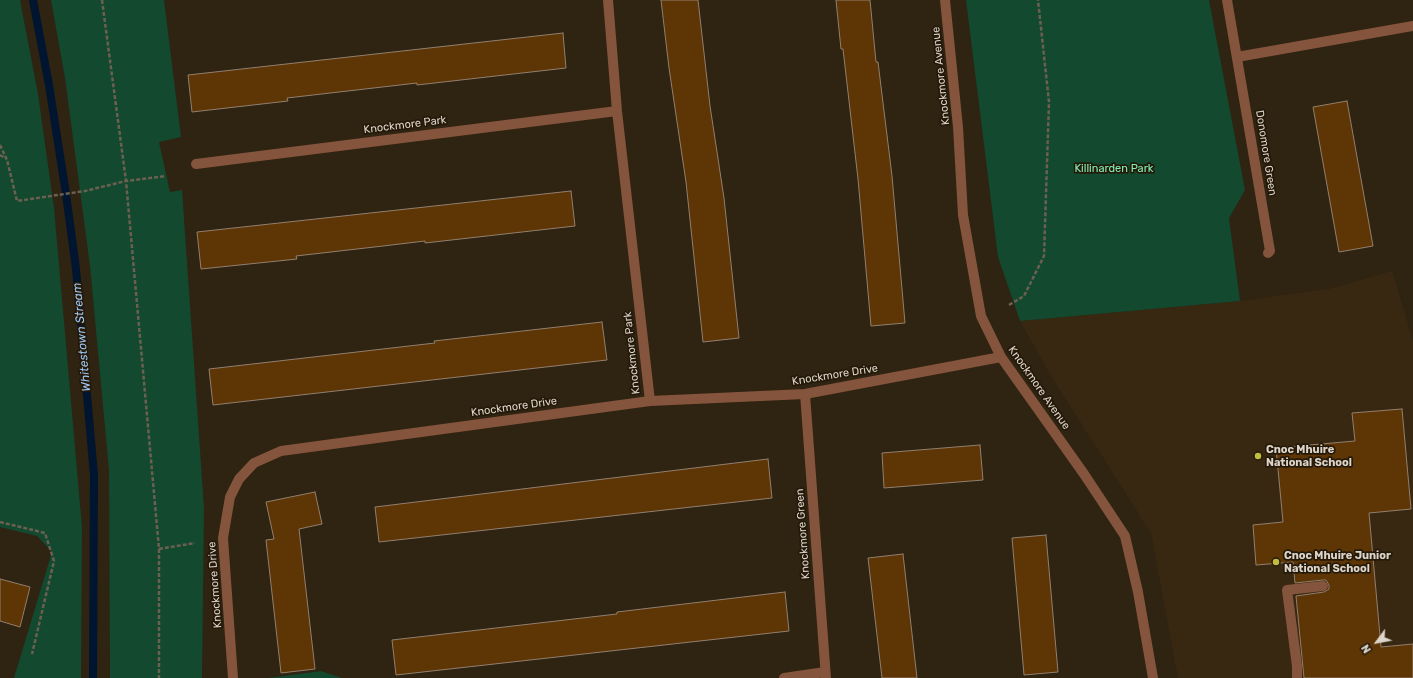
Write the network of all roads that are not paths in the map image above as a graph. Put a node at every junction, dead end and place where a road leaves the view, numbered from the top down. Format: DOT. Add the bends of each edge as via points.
graph roads {
  1 [pos="608,0"];
  2 [pos="945,0"];
  3 [pos="1227,0"];
  4 [pos="1413,26"];
  5 [pos="1237,57"];
  6 [pos="617,111"];
  7 [pos="196,164"];
  8 [pos="1268,253"];
  9 [pos="1001,357"];
  10 [pos="804,394"];
  11 [pos="650,401"];
  12 [pos="1323,586"];
  13 [pos="825,675"];
  14 [pos="233,678"];
  15 [pos="784,678"];
  16 [pos="1153,678"];
  17 [pos="1297,678"];
  1 -- 6 [label="street, Knockmore Park"];
  2 -- 9 [label="street, Knockmore Avenue" via="958,127 963,215 981,316"];
  3 -- 5 [label="street, Donomore Green"];
  4 -- 5 [label="street"];
  5 -- 8 [label="street, Donomore Green" via="1270,251"];
  6 -- 7 [label="street, Knockmore Park"];
  6 -- 11 [label="street, Knockmore Park"];
  9 -- 10 [label="street, Knockmore Drive"];
  9 -- 16 [label="street, Knockmore Avenue" via="1125,536"];
  10 -- 11 [label="street, Knockmore Drive"];
  10 -- 13 [label="street, Knockmore Green"];
  11 -- 14 [label="street, Knockmore Drive" via="282,451 254,463 239,479 230,497 223,538"];
  12 -- 17 [label="street" via="1287,590"];
  13 -- 15 [label="street, Knockmore Green"];
}
